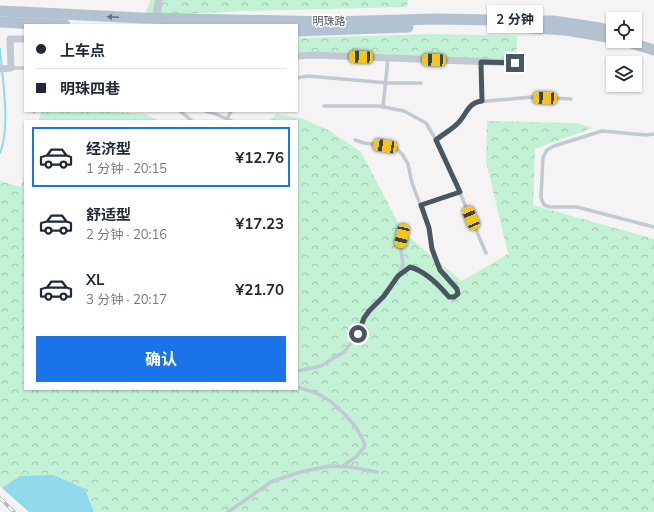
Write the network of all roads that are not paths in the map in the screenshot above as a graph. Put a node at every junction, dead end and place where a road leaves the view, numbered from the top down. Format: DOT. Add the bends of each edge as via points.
graph roads {
  1 [pos="159,0"];
  2 [pos="0,11"];
  3 [pos="20,17"];
  4 [pos="156,19"];
  5 [pos="0,22"];
  6 [pos="59,24"];
  7 [pos="606,29"];
  8 [pos="298,31"];
  9 [pos="606,37"];
  10 [pos="24,39"];
  11 [pos="642,39"];
  12 [pos="654,42"];
  13 [pos="642,46"];
  14 [pos="654,50"];
  15 [pos="298,56"];
  16 [pos="388,58"];
  17 [pos="481,62"];
  18 [pos="515,63"];
  19 [pos="11,68"];
  20 [pos="24,68"];
  21 [pos="0,69"];
  22 [pos="298,78"];
  23 [pos="385,83"];
  24 [pos="421,84"];
  25 [pos="571,99"];
  26 [pos="482,101"];
  27 [pos="324,106"];
  28 [pos="383,107"];
  29 [pos="181,112"];
  30 [pos="209,112"];
  31 [pos="191,120"];
  32 [pos="227,120"];
  33 [pos="654,134"];
  34 [pos="355,140"];
  35 [pos="436,140"];
  36 [pos="460,192"];
  37 [pos="421,205"];
  38 [pos="654,227"];
  39 [pos="402,236"];
  40 [pos="486,253"];
  41 [pos="398,276"];
  42 [pos="298,371"];
  43 [pos="298,387"];
  44 [pos="343,466"];
  45 [pos="377,472"];
  46 [pos="228,512"];
  1 -- 4 [label="street"];
  2 -- 3 [label="main road, bridge"];
  4 -- 3 [label="main road, 明珠路, one-way"];
  3 -- 5 [label="main road, bridge"];
  3 -- 6 [label="main road"];
  4 -- 7 [label="main road, 明珠路" via="331,22 435,19 553,21"];
  8 -- 9 [label="main road, 明珠路" via="442,26 566,30"];
  10 -- 19 [label="street" via="10,39"];
  11 -- 12 [label="main road"];
  13 -- 14 [label="main road"];
  15 -- 16 [label="street"];
  16 -- 17 [label="street"];
  16 -- 23 [label="lane"];
  17 -- 18 [label="street"];
  17 -- 26 [label="lane"];
  19 -- 20 [label="lane"];
  19 -- 21 [label="street"];
  22 -- 23 [label="lane" via="308,76"];
  23 -- 24 [label="lane"];
  23 -- 28 [label="lane"];
  25 -- 26 [label="lane" via="532,97"];
  26 -- 35 [label="lane" via="470,107 457,124"];
  27 -- 28 [label="lane"];
  28 -- 35 [label="lane" via="404,111 417,117 426,123"];
  29 -- 31 [label="lane"];
  30 -- 32 [label="lane"];
  33 -- 38 [label="lane" via="602,131 554,146 543,156 541,198 544,205 550,207 577,207"];
  34 -- 37 [label="lane" via="394,147 402,154 408,164"];
  35 -- 36 [label="lane"];
  36 -- 37 [label="lane"];
  36 -- 40 [label="lane"];
  37 -- 41 [label="lane" via="440,270 457,289 458,294 449,297 419,270 410,267"];
  39 -- 41 [label="lane" via="400,244 403,264"];
  41 -- 42 [label="lane" via="364,318 358,334 344,352 320,366"];
  43 -- 44 [label="lane" via="319,394 330,401 348,418 362,438 365,446 357,456"];
  44 -- 45 [label="lane"];
  44 -- 46 [label="lane" via="300,472 271,482"];
}
